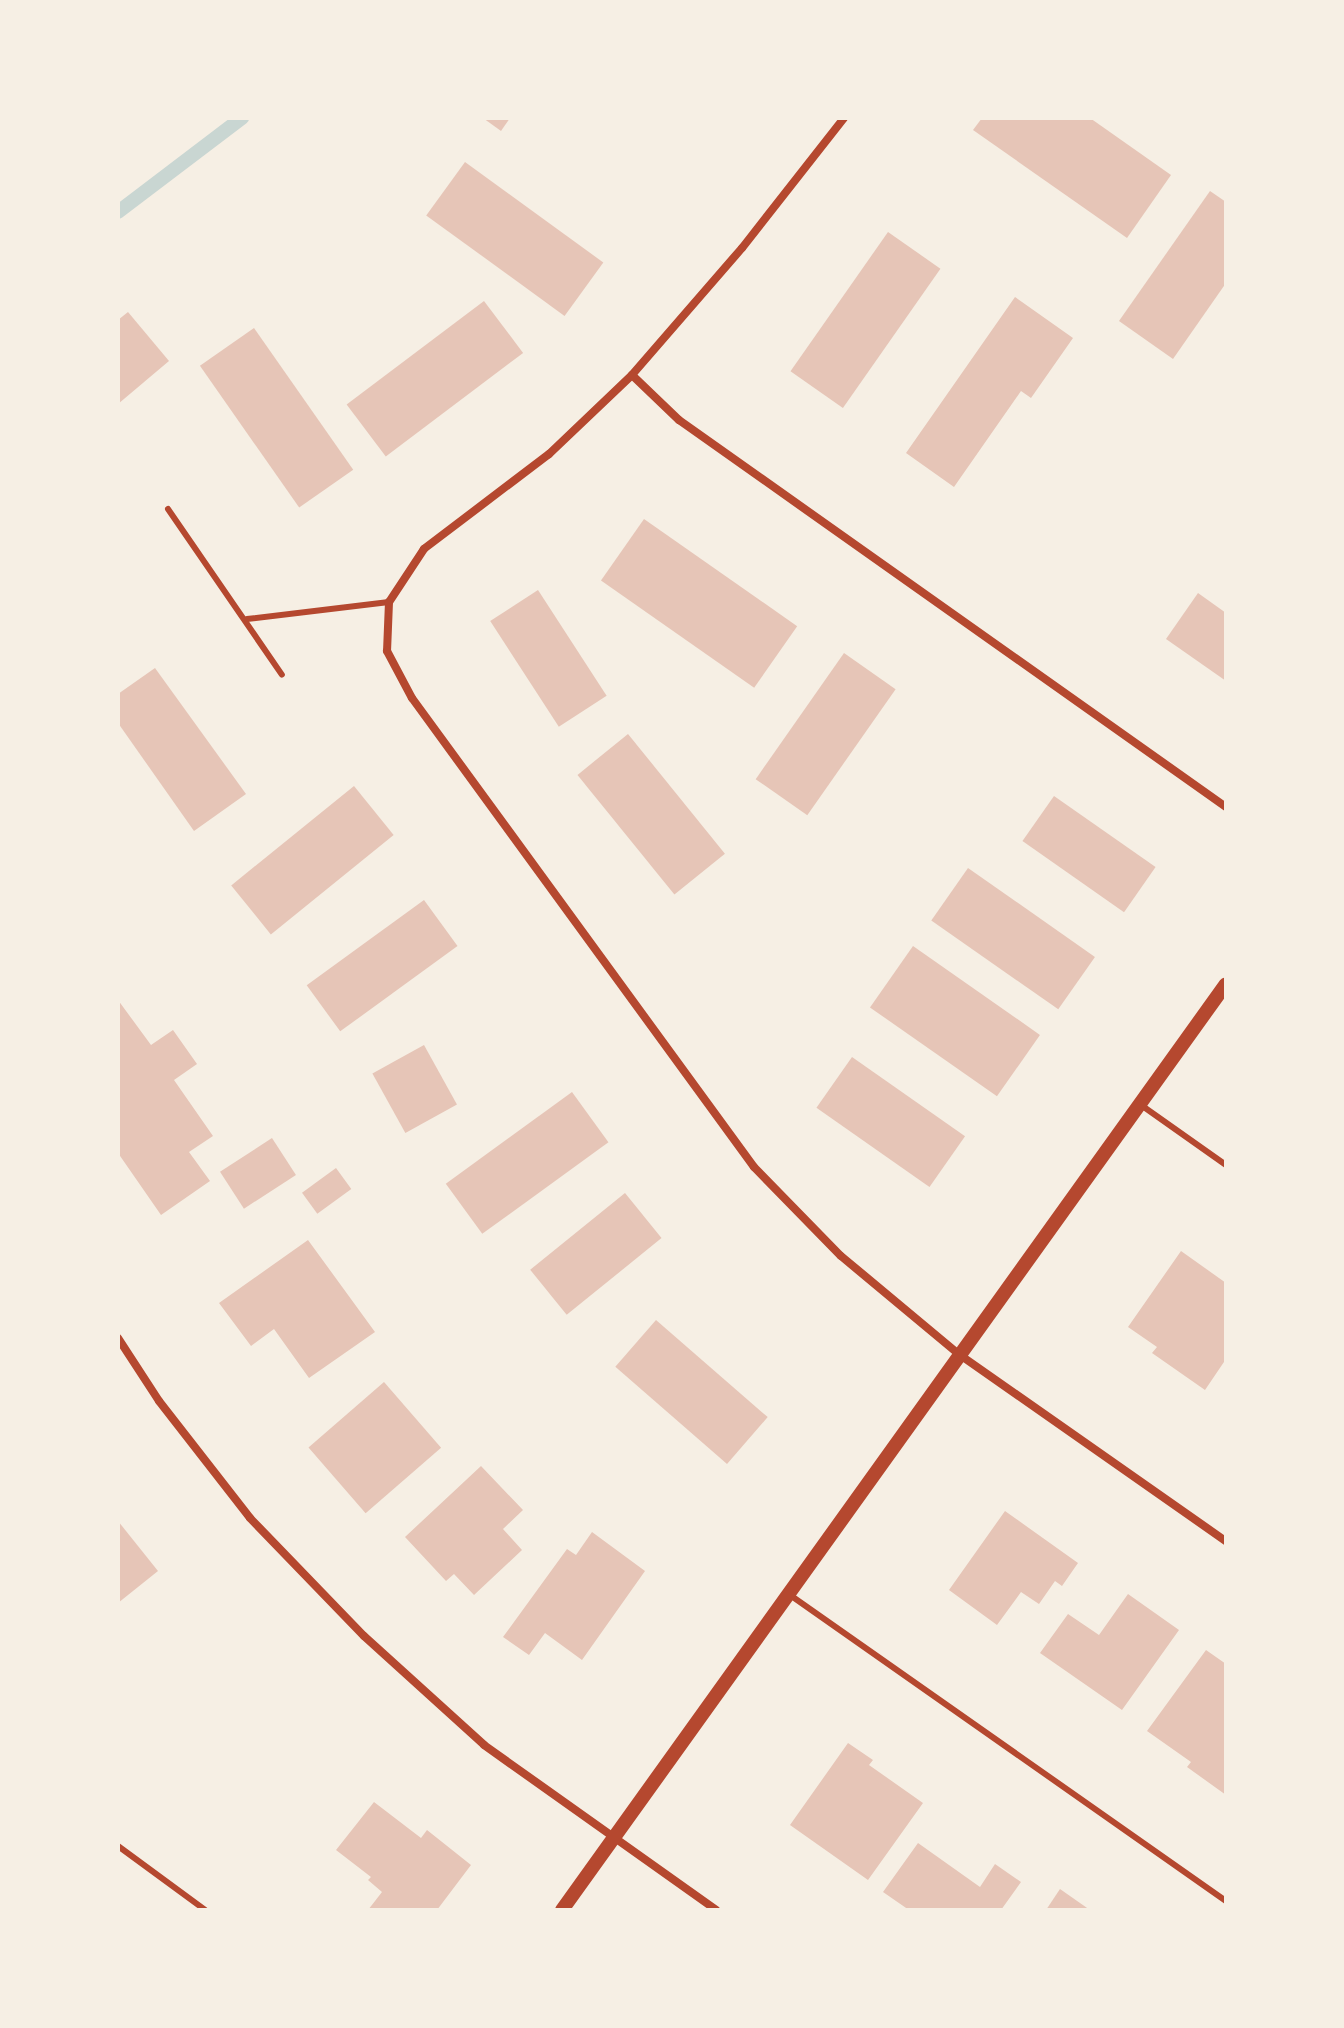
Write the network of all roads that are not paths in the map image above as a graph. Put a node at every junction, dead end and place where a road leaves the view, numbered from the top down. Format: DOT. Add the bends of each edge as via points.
graph roads {
  1 [pos="844,118"];
  2 [pos="632,375"];
  3 [pos="168,509"];
  4 [pos="389,602"];
  5 [pos="247,619"];
  6 [pos="282,675"];
  7 [pos="1226,807"];
  8 [pos="1226,984"];
  9 [pos="1140,1104"];
  10 [pos="1226,1165"];
  11 [pos="118,1338"];
  12 [pos="960,1355"];
  13 [pos="1226,1541"];
  14 [pos="789,1594"];
  15 [pos="614,1839"];
  16 [pos="118,1846"];
  17 [pos="1226,1901"];
  18 [pos="205,1910"];
  19 [pos="562,1910"];
  20 [pos="716,1910"];
  1 -- 2 [label="street" via="742,248"];
  2 -- 4 [label="street" via="549,454 424,549"];
  2 -- 7 [label="street" via="679,420"];
  3 -- 5 [label="lane"];
  4 -- 5 [label="lane"];
  4 -- 12 [label="street" via="387,651 412,698 754,1167 841,1256"];
  5 -- 6 [label="lane"];
  8 -- 9 [label="street"];
  9 -- 10 [label="lane"];
  9 -- 12 [label="street"];
  11 -- 15 [label="street" via="159,1401 250,1518 364,1636 484,1745"];
  12 -- 13 [label="street"];
  12 -- 14 [label="street"];
  14 -- 15 [label="street"];
  14 -- 17 [label="lane"];
  15 -- 19 [label="street"];
  15 -- 20 [label="street"];
  16 -- 18 [label="lane"];
}
